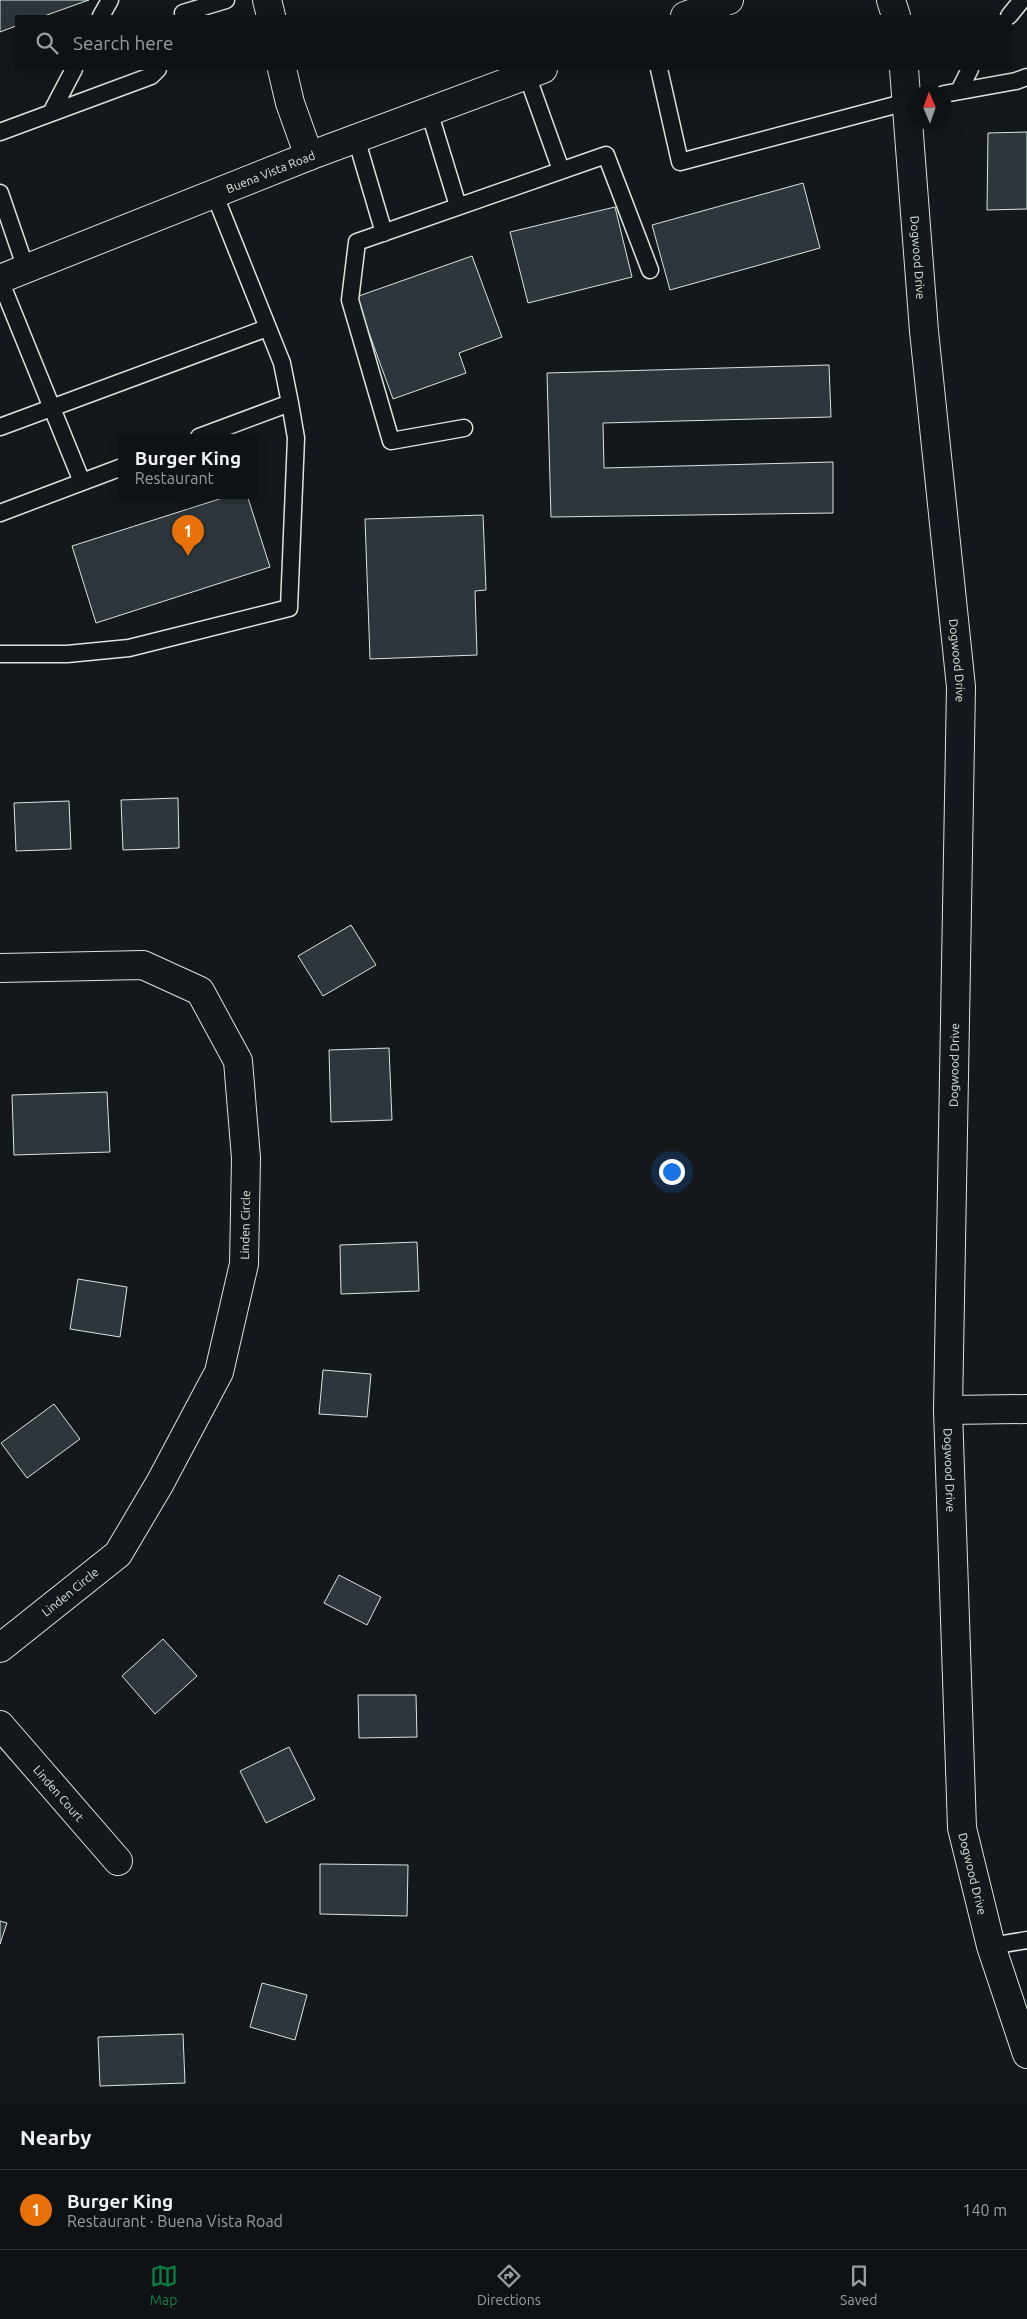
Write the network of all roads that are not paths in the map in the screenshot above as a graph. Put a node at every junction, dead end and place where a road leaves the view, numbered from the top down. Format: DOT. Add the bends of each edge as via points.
graph roads {
  1 [pos="110,0"];
  2 [pos="226,0"];
  3 [pos="267,0"];
  4 [pos="729,0"];
  5 [pos="891,0"];
  6 [pos="1022,0"];
  7 [pos="182,10"];
  8 [pos="102,15"];
  9 [pos="271,15"];
  10 [pos="688,15"];
  11 [pos="896,15"];
  12 [pos="1010,15"];
  13 [pos="73,70"];
  14 [pos="157,70"];
  15 [pos="282,70"];
  16 [pos="659,70"];
  17 [pos="904,70"];
  18 [pos="969,70"];
  19 [pos="535,72"];
  20 [pos="1027,77"];
  21 [pos="908,85"];
  22 [pos="952,92"];
  23 [pos="907,101"];
  24 [pos="429,111"];
  25 [pos="51,113"];
  26 [pos="913,130"];
  27 [pos="0,132"];
  28 [pos="356,138"];
  29 [pos="308,156"];
  30 [pos="561,170"];
  31 [pos="0,192"];
  32 [pos="214,193"];
  33 [pos="458,206"];
  34 [pos="384,233"];
  35 [pos="26,269"];
  36 [pos="650,270"];
  37 [pos="0,280"];
  38 [pos="267,328"];
  39 [pos="290,403"];
  40 [pos="52,407"];
  41 [pos="0,427"];
  42 [pos="464,428"];
  43 [pos="207,434"];
  44 [pos="118,468"];
  45 [pos="82,482"];
  46 [pos="0,513"];
  47 [pos="0,654"];
  48 [pos="0,968"];
  49 [pos="1027,1409"];
  50 [pos="948,1410"];
  51 [pos="0,1648"];
  52 [pos="0,1725"];
  53 [pos="118,1861"];
  54 [pos="1027,1940"];
  55 [pos="990,1946"];
  56 [pos="1027,2054"];
  1 -- 8 [label="lane"];
  2 -- 7 [label="lane"];
  3 -- 9 [label="street"];
  4 -- 10 [label="street"];
  5 -- 11 [label="street"];
  6 -- 12 [label="lane"];
  13 -- 25 [label="lane"];
  14 -- 25 [label="lane" via="151,76"];
  15 -- 29 [label="street"];
  16 -- 23 [label="lane" via="680,162"];
  17 -- 21 [label="street, Dogwood Drive"];
  18 -- 22 [label="lane"];
  19 -- 24 [label="street, Buena Vista Road"];
  19 -- 30 [label="lane"];
  20 -- 22 [label="lane"];
  24 -- 28 [label="street, Buena Vista Road"];
  24 -- 33 [label="lane"];
  25 -- 27 [label="lane"];
  26 -- 50 [label="street, Dogwood Drive" via="924,332 961,687"];
  28 -- 29 [label="street, Buena Vista Road"];
  28 -- 34 [label="lane"];
  29 -- 32 [label="street, Buena Vista Road"];
  30 -- 33 [label="lane"];
  30 -- 36 [label="lane" via="606,155"];
  31 -- 35 [label="lane"];
  32 -- 35 [label="street, Buena Vista Road"];
  32 -- 38 [label="lane"];
  33 -- 34 [label="lane"];
  34 -- 42 [label="lane" via="357,242 350,300 391,441"];
  35 -- 37 [label="street, Buena Vista Road"];
  37 -- 40 [label="lane"];
  38 -- 39 [label="lane" via="282,363"];
  38 -- 40 [label="lane"];
  39 -- 43 [label="lane"];
  39 -- 47 [label="lane" via="296,438 289,608 129,648 67,654"];
  40 -- 41 [label="lane"];
  40 -- 45 [label="lane"];
  44 -- 45 [label="lane"];
  45 -- 46 [label="lane"];
  48 -- 51 [label="street, Linden Circle" via="143,966 200,991 238,1061 246,1158 244,1264 219,1372 118,1554"];
  49 -- 50 [label="street"];
  50 -- 55 [label="street, Dogwood Drive" via="962,1828"];
  52 -- 53 [label="street, Linden Court"];
  54 -- 55 [label="lane"];
  55 -- 56 [label="street, Dogwood Drive"];
}
